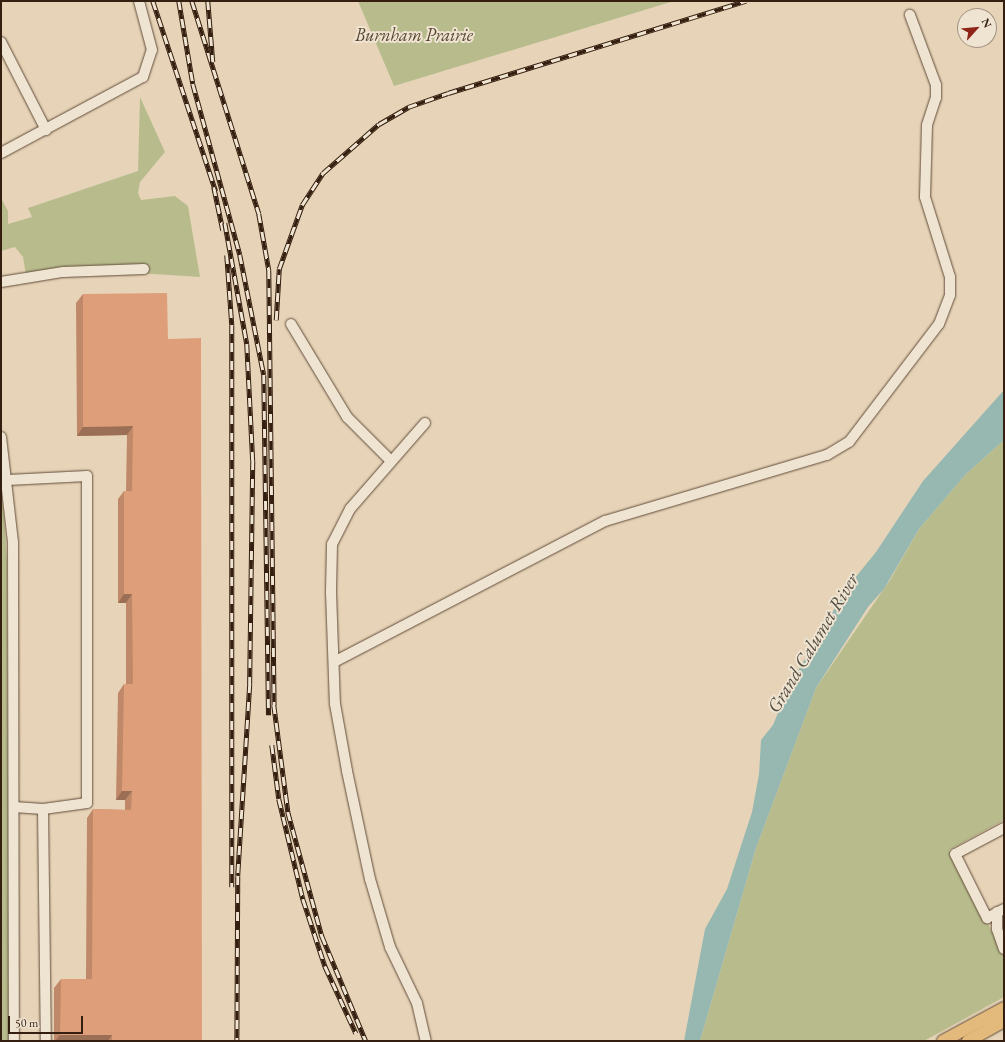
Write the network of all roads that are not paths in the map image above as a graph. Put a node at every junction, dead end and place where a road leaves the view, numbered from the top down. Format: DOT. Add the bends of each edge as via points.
graph roads {
  1 [pos="139,1"];
  2 [pos="910,15"];
  3 [pos="1,42"];
  4 [pos="46,130"];
  5 [pos="1,153"];
  6 [pos="144,269"];
  7 [pos="1,282"];
  8 [pos="291,324"];
  9 [pos="425,423"];
  10 [pos="1,437"];
  11 [pos="391,461"];
  12 [pos="8,480"];
  13 [pos="336,662"];
  14 [pos="14,807"];
  15 [pos="43,809"];
  16 [pos="1004,828"];
  17 [pos="1001,911"];
  18 [pos="1004,949"];
  19 [pos="1004,1008"];
  20 [pos="1004,1021"];
  21 [pos="946,1039"];
  22 [pos="14,1041"];
  23 [pos="46,1041"];
  24 [pos="426,1041"];
  25 [pos="968,1041"];
  1 -- 4 [label="street" via="152,50 143,77"];
  2 -- 13 [label="street" via="936,85 936,98 927,125 925,197 950,276 950,295 939,324 849,442 827,455 605,521"];
  3 -- 4 [label="street"];
  4 -- 5 [label="street"];
  6 -- 7 [label="street" via="63,272"];
  8 -- 11 [label="street" via="347,417"];
  9 -- 11 [label="street"];
  10 -- 12 [label="street"];
  11 -- 13 [label="street" via="350,509 332,544"];
  12 -- 14 [label="street" via="14,542"];
  12 -- 15 [label="street" via="87,476 87,803"];
  13 -- 24 [label="street" via="335,704 370,879 390,947 417,1003"];
  14 -- 15 [label="street"];
  14 -- 22 [label="street"];
  15 -- 23 [label="street"];
  16 -- 17 [label="street" via="955,854 987,918"];
  17 -- 18 [label="street" via="997,929"];
  19 -- 21 [label="main road"];
  20 -- 25 [label="main road"];
}
